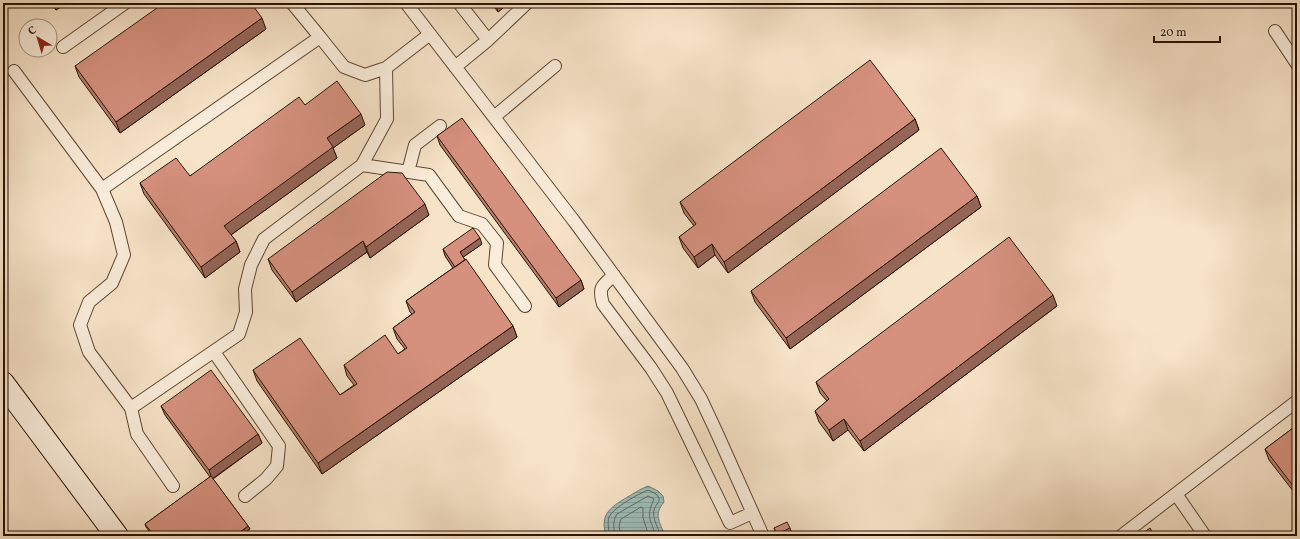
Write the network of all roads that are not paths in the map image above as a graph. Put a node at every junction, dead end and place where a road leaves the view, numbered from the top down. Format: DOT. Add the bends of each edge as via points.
graph roads {
  1 [pos="125,3"];
  2 [pos="292,3"];
  3 [pos="406,3"];
  4 [pos="459,3"];
  5 [pos="527,3"];
  6 [pos="1275,31"];
  7 [pos="430,34"];
  8 [pos="320,38"];
  9 [pos="488,40"];
  10 [pos="63,47"];
  11 [pos="1297,64"];
  12 [pos="555,66"];
  13 [pos="455,67"];
  14 [pos="386,68"];
  15 [pos="14,71"];
  16 [pos="494,117"];
  17 [pos="440,126"];
  18 [pos="362,165"];
  19 [pos="408,172"];
  20 [pos="102,189"];
  21 [pos="614,275"];
  22 [pos="525,306"];
  23 [pos="214,352"];
  24 [pos="3,383"];
  25 [pos="1297,401"];
  26 [pos="131,408"];
  27 [pos="173,486"];
  28 [pos="1176,494"];
  29 [pos="244,496"];
  30 [pos="752,513"];
  31 [pos="117,536"];
  32 [pos="763,536"];
  33 [pos="1121,536"];
  34 [pos="1206,536"];
  1 -- 10 [label="lane"];
  2 -- 8 [label="lane"];
  3 -- 7 [label="lane"];
  4 -- 9 [label="lane"];
  5 -- 9 [label="lane"];
  6 -- 11 [label="lane"];
  7 -- 13 [label="lane"];
  7 -- 14 [label="lane"];
  8 -- 14 [label="lane" via="344,67 366,74"];
  8 -- 20 [label="lane"];
  9 -- 13 [label="lane"];
  12 -- 16 [label="lane"];
  13 -- 16 [label="lane"];
  14 -- 18 [label="lane" via="387,119"];
  15 -- 20 [label="lane"];
  16 -- 21 [label="lane"];
  17 -- 19 [label="lane" via="415,145"];
  18 -- 19 [label="lane"];
  18 -- 23 [label="lane" via="264,240 245,289 246,312 239,334"];
  19 -- 22 [label="lane" via="429,175 459,216 482,224 497,244 495,265"];
  20 -- 26 [label="lane" via="116,222 124,255 112,283 89,302 80,325 89,352"];
  21 -- 30 [label="lane" via="676,359 701,399"];
  21 -- 30 [label="lane" via="603,284 600,293 603,304 667,393 730,523"];
  23 -- 26 [label="lane"];
  23 -- 29 [label="lane" via="279,446 277,466 266,479"];
  24 -- 31 [label="main road"];
  25 -- 28 [label="lane"];
  26 -- 27 [label="lane" via="137,434"];
  28 -- 33 [label="lane"];
  28 -- 34 [label="lane"];
  30 -- 32 [label="lane"];
}
